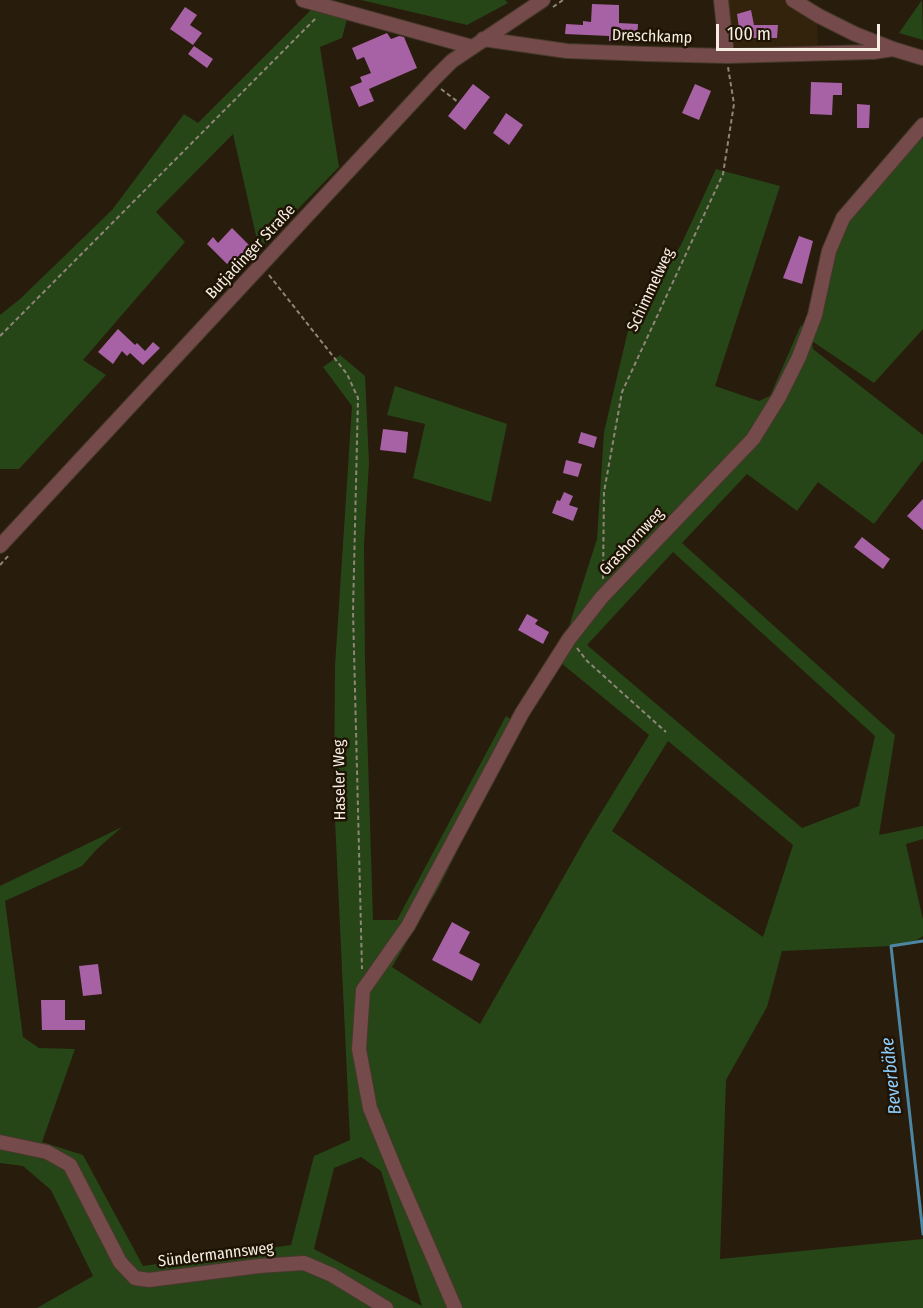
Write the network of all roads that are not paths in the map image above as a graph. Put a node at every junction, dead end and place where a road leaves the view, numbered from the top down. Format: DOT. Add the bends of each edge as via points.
graph roads {
  1 [pos="303,0"];
  2 [pos="721,0"];
  3 [pos="793,0"];
  4 [pos="544,6"];
  5 [pos="478,43"];
  6 [pos="892,49"];
  7 [pos="727,56"];
  8 [pos="923,58"];
  9 [pos="923,124"];
  10 [pos="0,546"];
  11 [pos="0,1142"];
  12 [pos="386,1308"];
  13 [pos="455,1308"];
  1 -- 5 [label="street, Dreschkamp"];
  2 -- 7 [label="street"];
  3 -- 6 [label="street"];
  4 -- 5 [label="street, Butjadinger Straße"];
  5 -- 7 [label="street, Dreschkamp" via="567,51"];
  5 -- 10 [label="street, Butjadinger Straße" via="434,79"];
  6 -- 7 [label="street, Dreschkamp"];
  6 -- 8 [label="street"];
  9 -- 13 [label="street, Grashornweg" via="843,218 829,251 815,315 799,357 753,439 602,597 569,639 522,713 408,926 363,990 359,1049 370,1108"];
  11 -- 12 [label="street, Sündermannsweg" via="47,1152 70,1165 120,1262 135,1278 149,1280 304,1263"];
}
